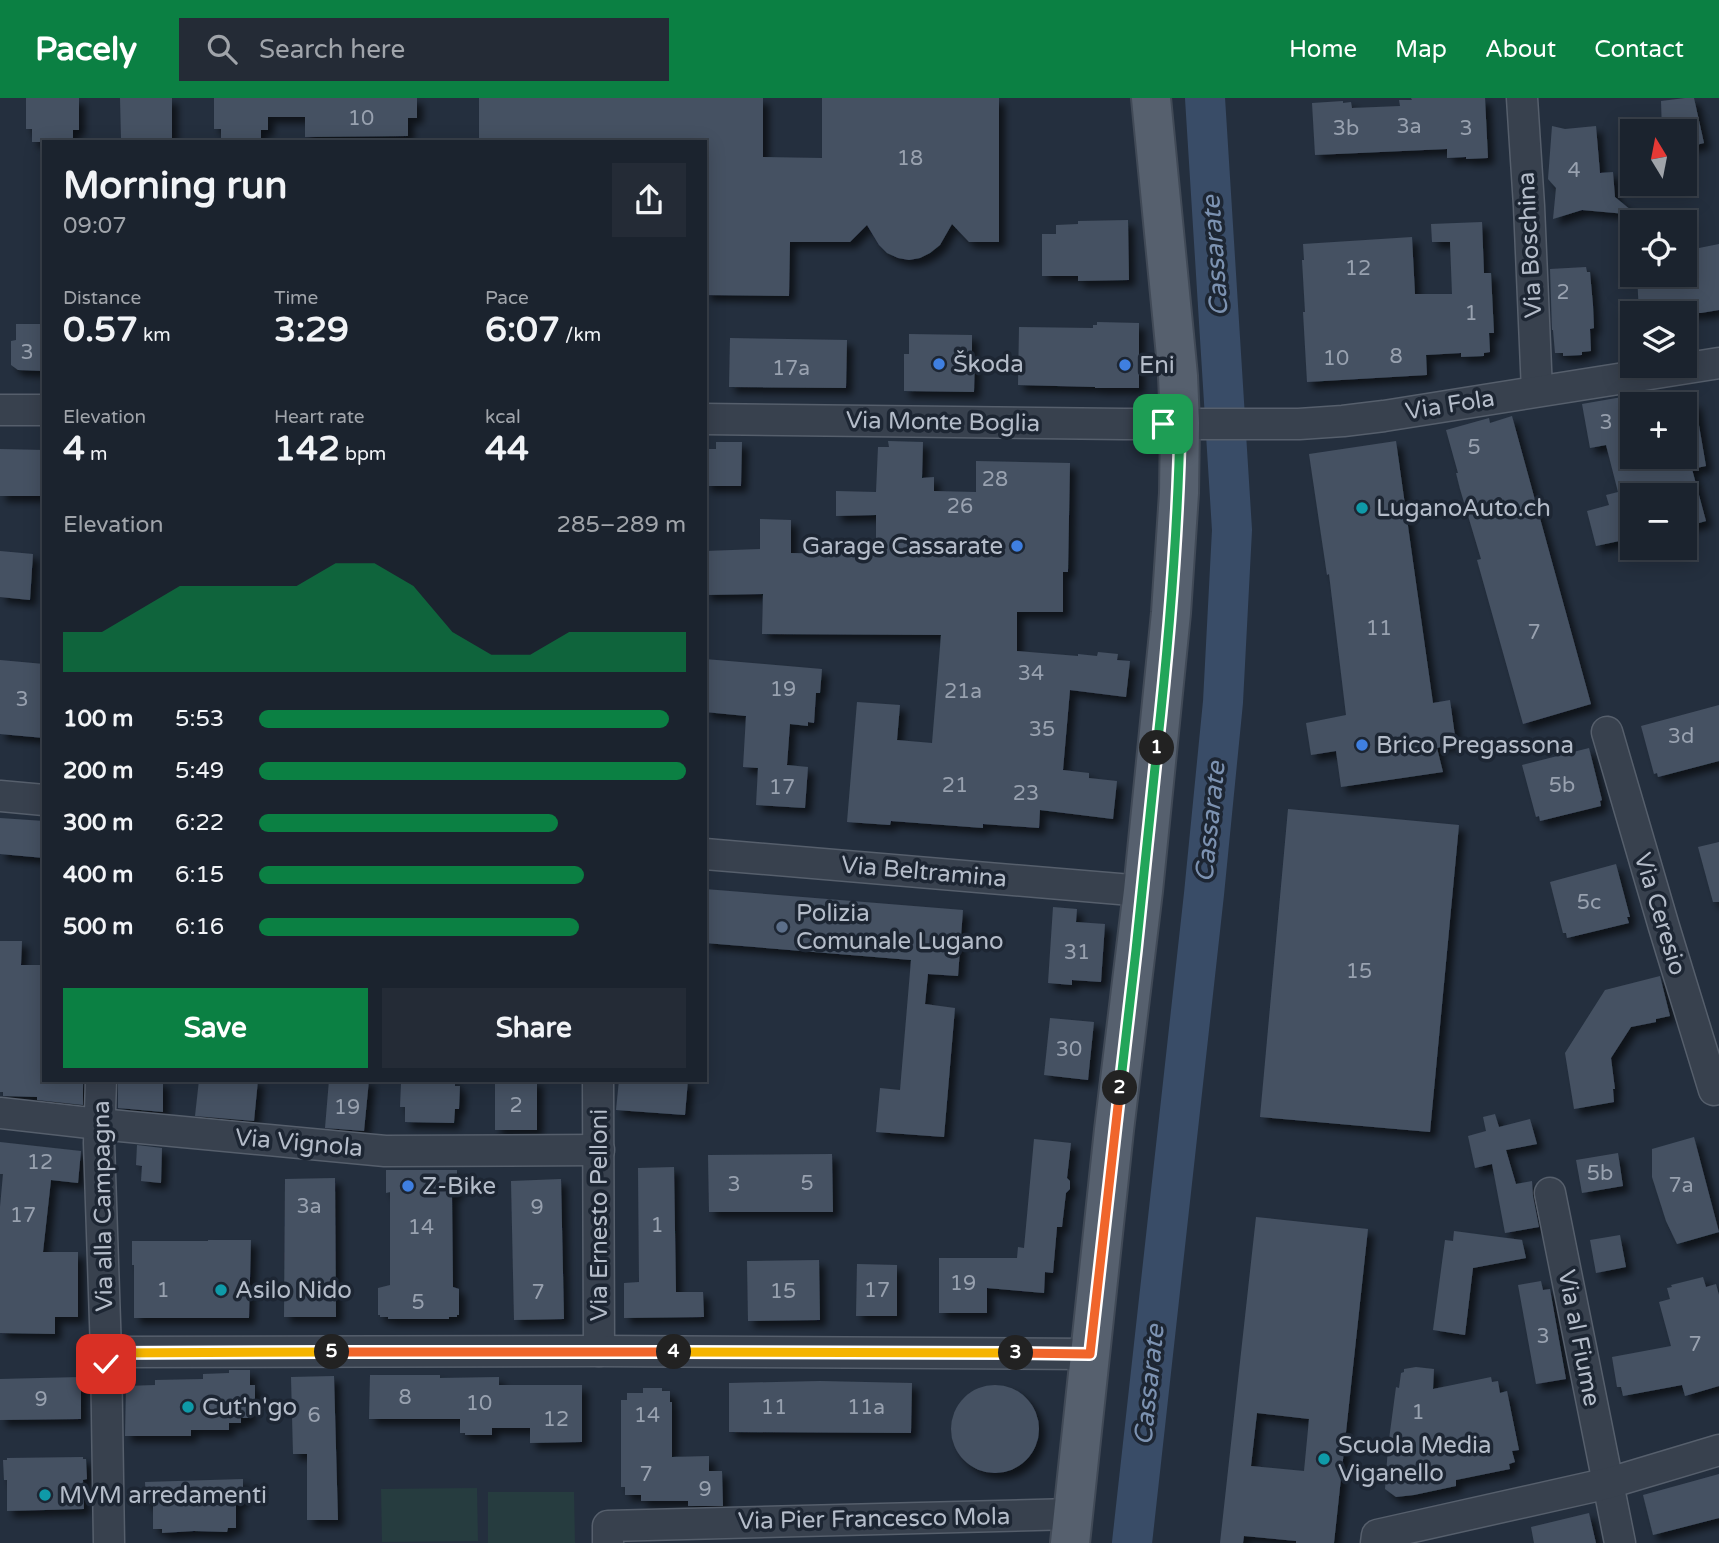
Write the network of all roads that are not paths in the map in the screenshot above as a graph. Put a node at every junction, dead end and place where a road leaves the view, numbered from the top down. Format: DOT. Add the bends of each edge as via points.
graph roads {
  1 [pos="1151,98"];
  2 [pos="1521,98"];
  3 [pos="1719,363"];
  4 [pos="1537,391"];
  5 [pos="0,410"];
  6 [pos="42,410"];
  7 [pos="707,419"];
  8 [pos="1189,423"];
  9 [pos="1607,732"];
  10 [pos="0,796"];
  11 [pos="42,800"];
  12 [pos="707,854"];
  13 [pos="1143,891"];
  14 [pos="100,1082"];
  15 [pos="598,1082"];
  16 [pos="1719,1088"];
  17 [pos="0,1113"];
  18 [pos="99,1124"];
  19 [pos="599,1150"];
  20 [pos="1550,1193"];
  21 [pos="599,1351"];
  22 [pos="106,1353"];
  23 [pos="1090,1354"];
  24 [pos="1719,1450"];
  25 [pos="1608,1483"];
  26 [pos="1072,1529"];
  27 [pos="1377,1539"];
  28 [pos="109,1543"];
  29 [pos="608,1543"];
  30 [pos="1620,1543"];
  1 -- 8 [label="main road" via="1177,363"];
  2 -- 4 [label="street, Via Boschina"];
  3 -- 4 [label="street, Via Fola"];
  4 -- 8 [label="street, Via Fola" via="1343,421"];
  5 -- 6 [label="street"];
  7 -- 8 [label="street, Via Monte Boglia"];
  8 -- 13 [label="main road"];
  9 -- 16 [label="street, Via Ceresio" via="1714,1090"];
  10 -- 11 [label="street"];
  12 -- 13 [label="street, Via Beltramina"];
  13 -- 23 [label="main road"];
  14 -- 18 [label="street, Via alla Campagna"];
  15 -- 19 [label="street, Via Ernesto Pelloni"];
  17 -- 18 [label="street, Via Vignola"];
  18 -- 19 [label="street, Via Vignola" via="385,1152"];
  18 -- 22 [label="street, Via alla Campagna"];
  19 -- 21 [label="street, Via Ernesto Pelloni"];
  20 -- 25 [label="street, Via al Fiume"];
  21 -- 22 [label="street"];
  21 -- 23 [label="street"];
  22 -- 28 [label="street, Via alla Campagna"];
  23 -- 26 [label="main road"];
  24 -- 25 [label="street"];
  25 -- 27 [label="street"];
  25 -- 30 [label="street, Via al Fiume"];
  26 -- 29 [label="street, Via Pier Francesco Mola" via="608,1526"];
}
